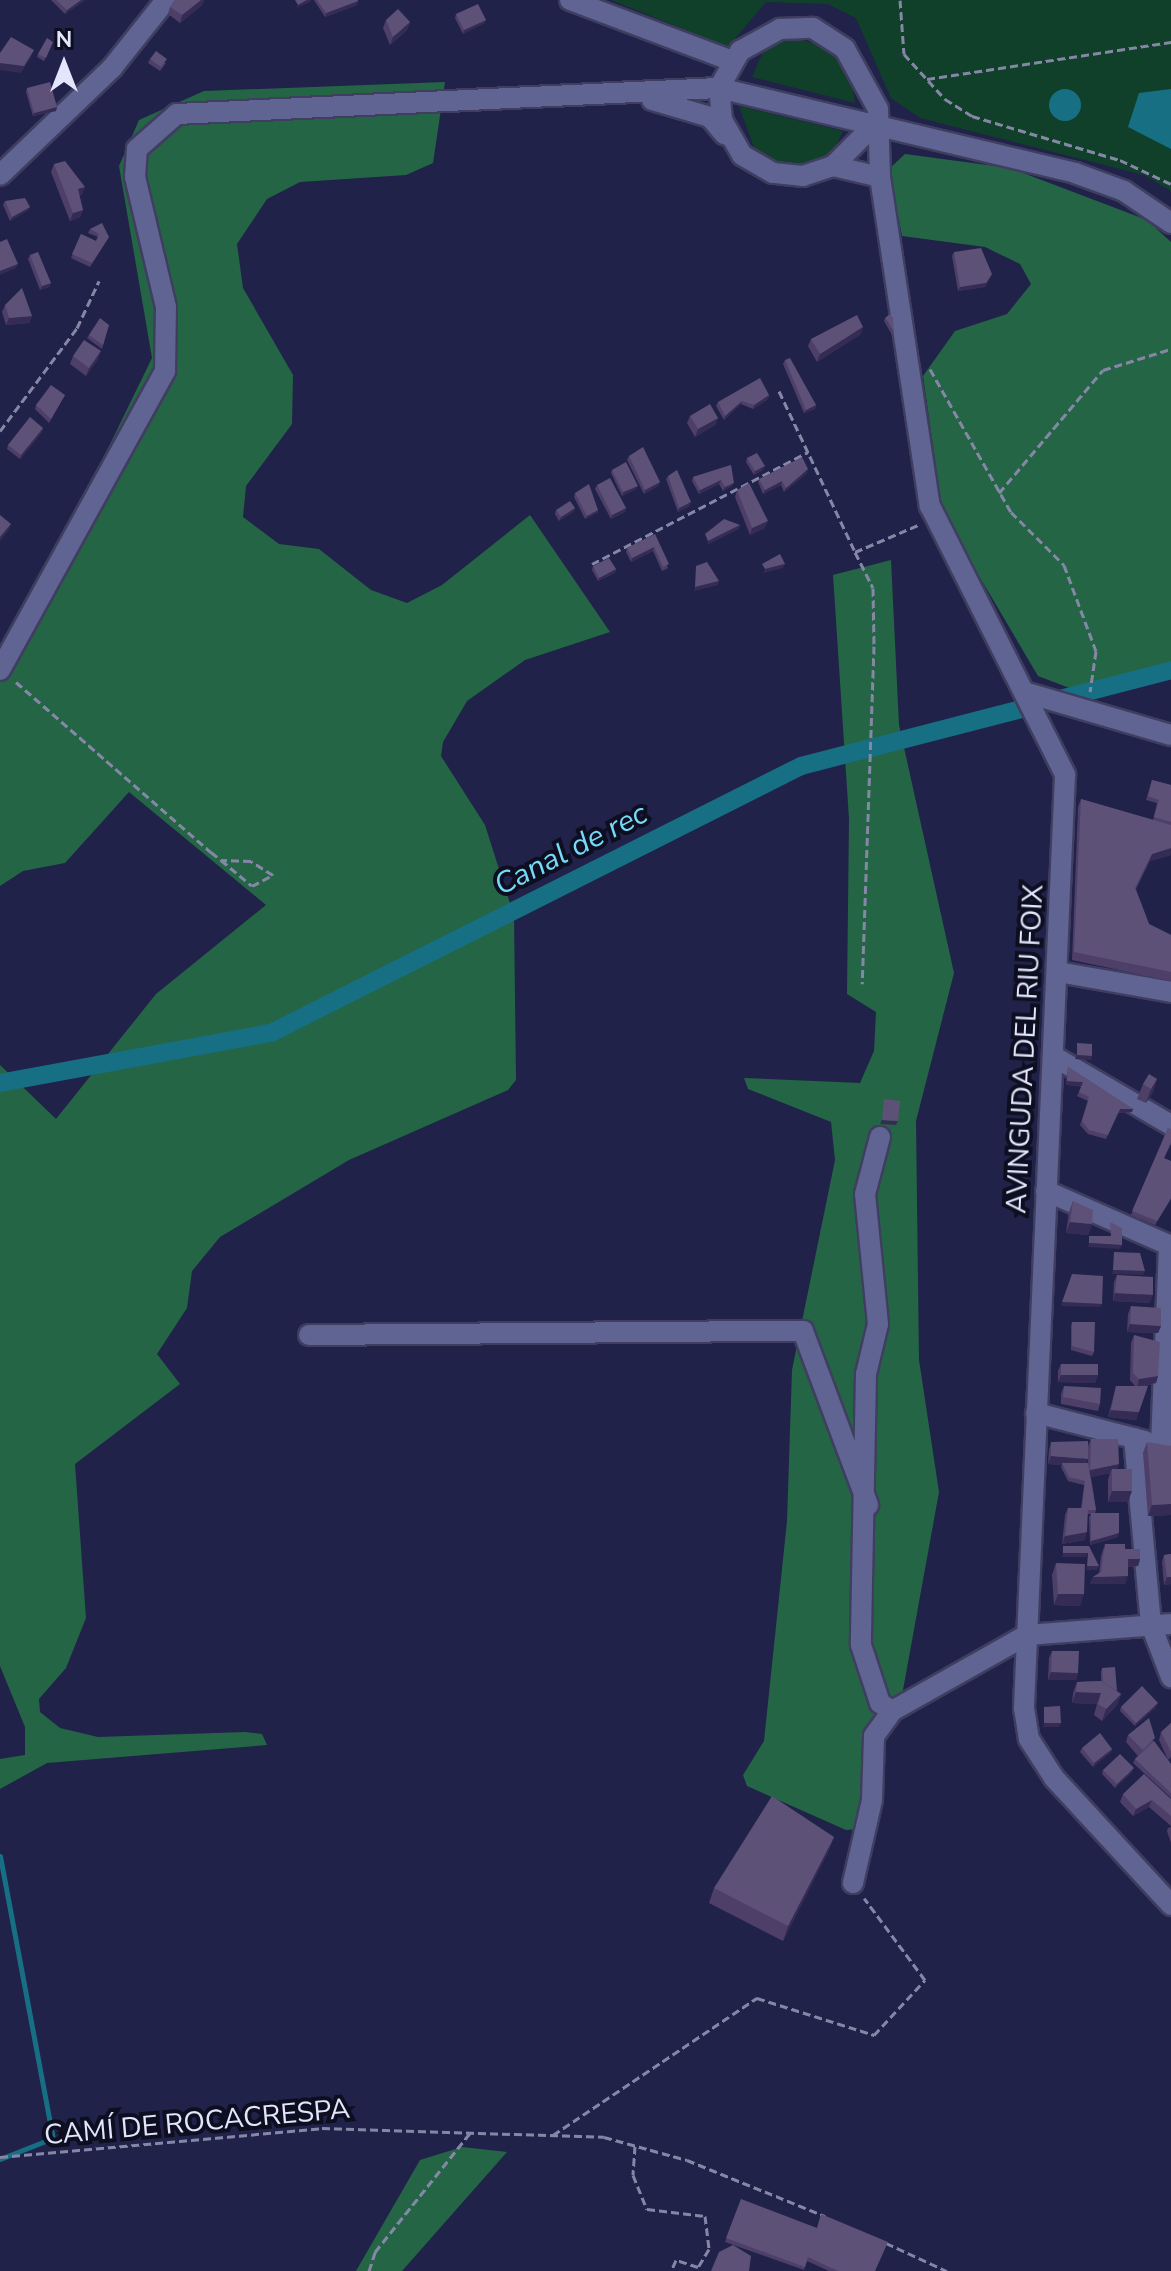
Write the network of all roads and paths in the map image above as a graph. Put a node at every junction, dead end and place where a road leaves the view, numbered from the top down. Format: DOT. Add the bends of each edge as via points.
graph roads {
  1 [pos="166,0"];
  2 [pos="570,0"];
  3 [pos="900,0"];
  4 [pos="1171,42"];
  5 [pos="732,61"];
  6 [pos="927,79"];
  7 [pos="719,88"];
  8 [pos="613,93"];
  9 [pos="875,124"];
  10 [pos="730,141"];
  11 [pos="833,166"];
  12 [pos="0,175"];
  13 [pos="880,177"];
  14 [pos="1171,184"];
  15 [pos="1171,223"];
  16 [pos="99,281"];
  17 [pos="1171,349"];
  18 [pos="908,361"];
  19 [pos="779,391"];
  20 [pos="0,431"];
  21 [pos="808,452"];
  22 [pos="999,493"];
  23 [pos="936,517"];
  24 [pos="855,552"];
  25 [pos="592,564"];
  26 [pos="1,670"];
  27 [pos="1027,693"];
  28 [pos="1089,711"];
  29 [pos="1171,735"];
  30 [pos="221,860"];
  31 [pos="1058,972"];
  32 [pos="862,984"];
  33 [pos="1171,992"];
  34 [pos="1053,1056"];
  35 [pos="1171,1125"];
  36 [pos="880,1137"];
  37 [pos="1046,1191"];
  38 [pos="1170,1246"];
  39 [pos="309,1335"];
  40 [pos="1036,1413"];
  41 [pos="1134,1438"];
  42 [pos="1166,1446"];
  43 [pos="868,1505"];
  44 [pos="1161,1624"];
  45 [pos="1027,1635"];
  46 [pos="1171,1677"];
  47 [pos="892,1711"];
  48 [pos="853,1883"];
  49 [pos="1171,1905"];
  50 [pos="471,2131"];
  51 [pos="553,2135"];
  52 [pos="635,2146"];
  53 [pos="0,2157"];
  54 [pos="833,2219"];
  55 [pos="876,2239"];
  56 [pos="369,2271"];
  57 [pos="671,2271"];
  58 [pos="947,2271"];
  1 -- 12 [label="street" via="112,68"];
  2 -- 5 [label="street"];
  3 -- 6 [label="path" via="904,54"];
  4 -- 6 [label="path"];
  5 -- 7 [label="street"];
  5 -- 9 [label="street, AVINGUDA DEL RIU FOIX" via="764,35 813,28 845,49 858,69 878,109"];
  6 -- 14 [label="path" via="972,116 1120,160"];
  7 -- 8 [label="street"];
  7 -- 9 [label="street"];
  7 -- 10 [label="street"];
  8 -- 10 [label="street" via="710,117"];
  8 -- 26 [label="street" via="213,108 177,114 153,128 137,149 135,177 166,307 165,371"];
  9 -- 11 [label="street"];
  9 -- 13 [label="street, AVINGUDA DEL RIU FOIX"];
  9 -- 15 [label="street" via="1102,182"];
  10 -- 11 [label="street" via="773,173 803,176"];
  11 -- 13 [label="street"];
  13 -- 18 [label="street, AVINGUDA DEL RIU FOIX"];
  16 -- 20 [label="path" via="77,328"];
  17 -- 22 [label="path" via="1103,370"];
  18 -- 22 [label="path" via="928,366"];
  18 -- 23 [label="street, AVINGUDA DEL RIU FOIX"];
  19 -- 21 [label="path"];
  21 -- 24 [label="path"];
  21 -- 25 [label="path"];
  22 -- 28 [label="path" via="1064,565 1096,651"];
  23 -- 24 [label="path"];
  23 -- 27 [label="street, AVINGUDA DEL RIU FOIX"];
  24 -- 32 [label="path" via="873,588 874,646"];
  26 -- 30 [label="path"];
  27 -- 28 [label="street"];
  27 -- 31 [label="street, AVINGUDA DEL RIU FOIX" via="1065,775"];
  28 -- 29 [label="street"];
  30 -- 30 [label="path" via="252,886 273,875 251,861"];
  31 -- 33 [label="street"];
  31 -- 34 [label="street, AVINGUDA DEL RIU FOIX"];
  34 -- 35 [label="street"];
  34 -- 37 [label="street, AVINGUDA DEL RIU FOIX"];
  36 -- 43 [label="street" via="865,1194 878,1324 866,1374"];
  37 -- 38 [label="street"];
  37 -- 40 [label="street, AVINGUDA DEL RIU FOIX"];
  38 -- 42 [label="street"];
  39 -- 43 [label="street" via="803,1331"];
  40 -- 41 [label="street"];
  40 -- 45 [label="street, AVINGUDA DEL RIU FOIX"];
  41 -- 42 [label="street"];
  41 -- 44 [label="street"];
  43 -- 47 [label="street" via="861,1645 880,1703"];
  44 -- 45 [label="street"];
  44 -- 46 [label="street"];
  45 -- 47 [label="street"];
  45 -- 49 [label="street, AVINGUDA DEL RIU FOIX" via="1029,1739 1054,1778"];
  47 -- 48 [label="street" via="874,1736 872,1800"];
  48 -- 51 [label="path" via="925,1980 874,2035 757,1998"];
  50 -- 51 [label="path, CAMÍ DE ROCACRESPA"];
  50 -- 53 [label="path, CAMÍ DE ROCACRESPA" via="322,2128"];
  50 -- 56 [label="path" via="375,2252"];
  51 -- 52 [label="path, CAMÍ DE ROCACRESPA"];
  52 -- 54 [label="path, CAMÍ DE ROCACRESPA"];
  52 -- 57 [label="path" via="633,2175 647,2209 705,2216 704,2258 698,2267 676,2260"];
  55 -- 58 [label="path"];
}
